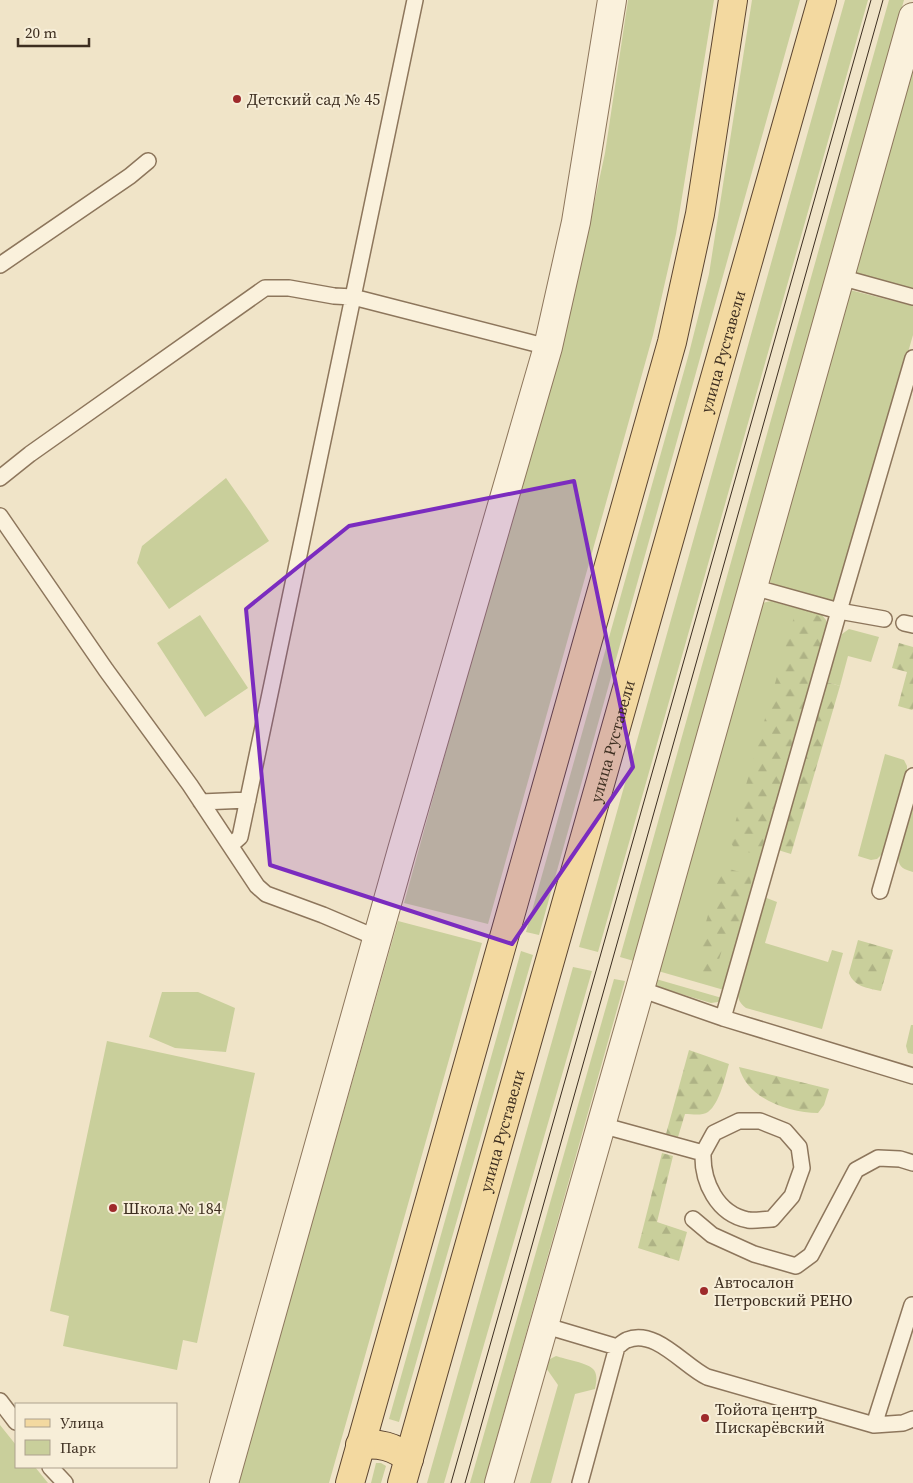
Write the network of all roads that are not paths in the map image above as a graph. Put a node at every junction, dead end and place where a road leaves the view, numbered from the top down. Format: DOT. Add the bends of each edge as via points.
graph roads {
  1 [pos="415,0"];
  2 [pos="612,0"];
  3 [pos="733,0"];
  4 [pos="822,0"];
  5 [pos="913,17"];
  6 [pos="148,161"];
  7 [pos="0,265"];
  8 [pos="840,277"];
  9 [pos="353,297"];
  10 [pos="913,297"];
  11 [pos="548,347"];
  12 [pos="913,358"];
  13 [pos="0,478"];
  14 [pos="0,516"];
  15 [pos="753,587"];
  16 [pos="839,612"];
  17 [pos="884,619"];
  18 [pos="913,776"];
  19 [pos="248,800"];
  20 [pos="202,802"];
  21 [pos="231,845"];
  22 [pos="880,891"];
  23 [pos="377,938"];
  24 [pos="640,989"];
  25 [pos="723,1018"];
  26 [pos="913,1076"];
  27 [pos="601,1125"];
  28 [pos="704,1153"];
  29 [pos="913,1162"];
  30 [pos="692,1219"];
  31 [pos="912,1305"];
  32 [pos="544,1325"];
  33 [pos="617,1347"];
  34 [pos="0,1401"];
  35 [pos="913,1419"];
  36 [pos="15,1421"];
  37 [pos="874,1425"];
  38 [pos="360,1445"];
  39 [pos="51,1468"];
  40 [pos="405,1471"];
  41 [pos="65,1483"];
  42 [pos="224,1483"];
  43 [pos="350,1483"];
  44 [pos="499,1483"];
  45 [pos="580,1483"];
  1 -- 9 [label="lane"];
  2 -- 11 [label="street" via="576,222"];
  3 -- 38 [label="main road" via="700,214 672,342"];
  4 -- 40 [label="main road, улица Руставели"];
  5 -- 8 [label="street"];
  6 -- 7 [label="lane"];
  8 -- 10 [label="lane"];
  8 -- 15 [label="street"];
  9 -- 11 [label="lane"];
  9 -- 13 [label="lane" via="289,288 264,288"];
  9 -- 19 [label="lane"];
  11 -- 23 [label="street"];
  12 -- 16 [label="lane"];
  14 -- 20 [label="lane"];
  15 -- 16 [label="lane"];
  15 -- 24 [label="street"];
  16 -- 17 [label="lane"];
  16 -- 25 [label="lane"];
  18 -- 22 [label="lane"];
  19 -- 20 [label="lane"];
  19 -- 21 [label="lane" via="240,837"];
  20 -- 21 [label="lane"];
  21 -- 23 [label="lane" via="257,886 266,894"];
  23 -- 42 [label="street"];
  24 -- 25 [label="lane"];
  24 -- 27 [label="street"];
  25 -- 26 [label="lane"];
  27 -- 28 [label="lane"];
  27 -- 32 [label="street"];
  28 -- 28 [label="lane" via="703,1167 712,1195 732,1215 750,1220 772,1219 792,1196 802,1168 800,1147 785,1131 760,1121 739,1121 714,1133"];
  29 -- 30 [label="lane" via="878,1158 856,1170 811,1255 796,1266 745,1250 712,1235"];
  31 -- 37 [label="lane"];
  32 -- 33 [label="lane"];
  32 -- 44 [label="street"];
  33 -- 37 [label="lane" via="627,1340 653,1340 707,1378"];
  33 -- 45 [label="lane"];
  34 -- 36 [label="lane"];
  35 -- 37 [label="lane"];
  38 -- 40 [label="main road" via="388,1446 402,1452"];
  38 -- 43 [label="main road"];
  39 -- 41 [label="lane"];
}
